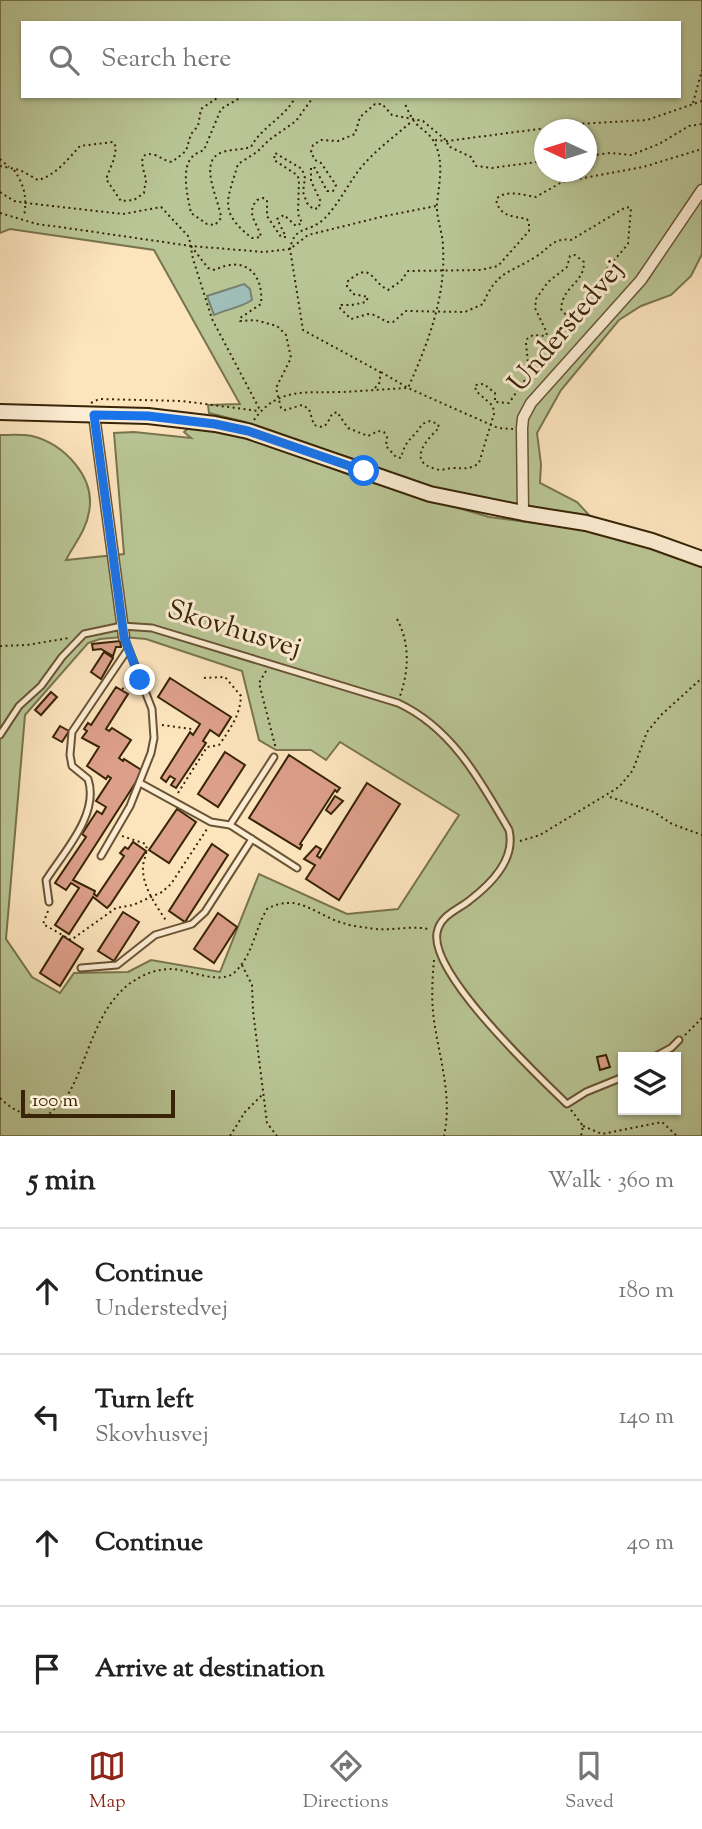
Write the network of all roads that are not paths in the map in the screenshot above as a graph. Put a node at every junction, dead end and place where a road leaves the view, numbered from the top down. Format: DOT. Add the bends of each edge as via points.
graph roads {
  1 [pos="702,190"];
  2 [pos="0,412"];
  3 [pos="88,415"];
  4 [pos="523,513"];
  5 [pos="702,559"];
  6 [pos="123,632"];
  7 [pos="128,649"];
  8 [pos="0,735"];
  9 [pos="275,753"];
  10 [pos="140,783"];
  11 [pos="230,825"];
  12 [pos="251,839"];
  13 [pos="101,856"];
  14 [pos="297,868"];
  15 [pos="49,902"];
  16 [pos="81,968"];
  17 [pos="679,1040"];
  18 [pos="663,1052"];
  19 [pos="618,1079"];
  1 -- 4 [label="street, Understedvej" via="641,280 531,403 522,428"];
  2 -- 3 [label="street"];
  3 -- 4 [label="street" via="184,419 248,431 430,494"];
  3 -- 6 [label="street, Skovhusvej"];
  4 -- 5 [label="street" via="586,523"];
  6 -- 7 [label="lane"];
  6 -- 8 [label="lane" via="84,634 19,706"];
  6 -- 19 [label="lane, Skovhusvej" via="152,628 398,703 439,730 474,770 512,840 492,881 446,917 437,931 444,961 476,1009 567,1104"];
  7 -- 10 [label="lane" via="154,724 155,738"];
  7 -- 15 [label="lane" via="72,733 72,766 88,779 90,794 84,820 46,880"];
  9 -- 11 [label="lane"];
  10 -- 11 [label="lane" via="211,822"];
  10 -- 13 [label="lane"];
  11 -- 12 [label="lane"];
  12 -- 14 [label="lane"];
  12 -- 16 [label="lane" via="205,912 192,923 155,935 117,965"];
  17 -- 18 [label="lane"];
}
